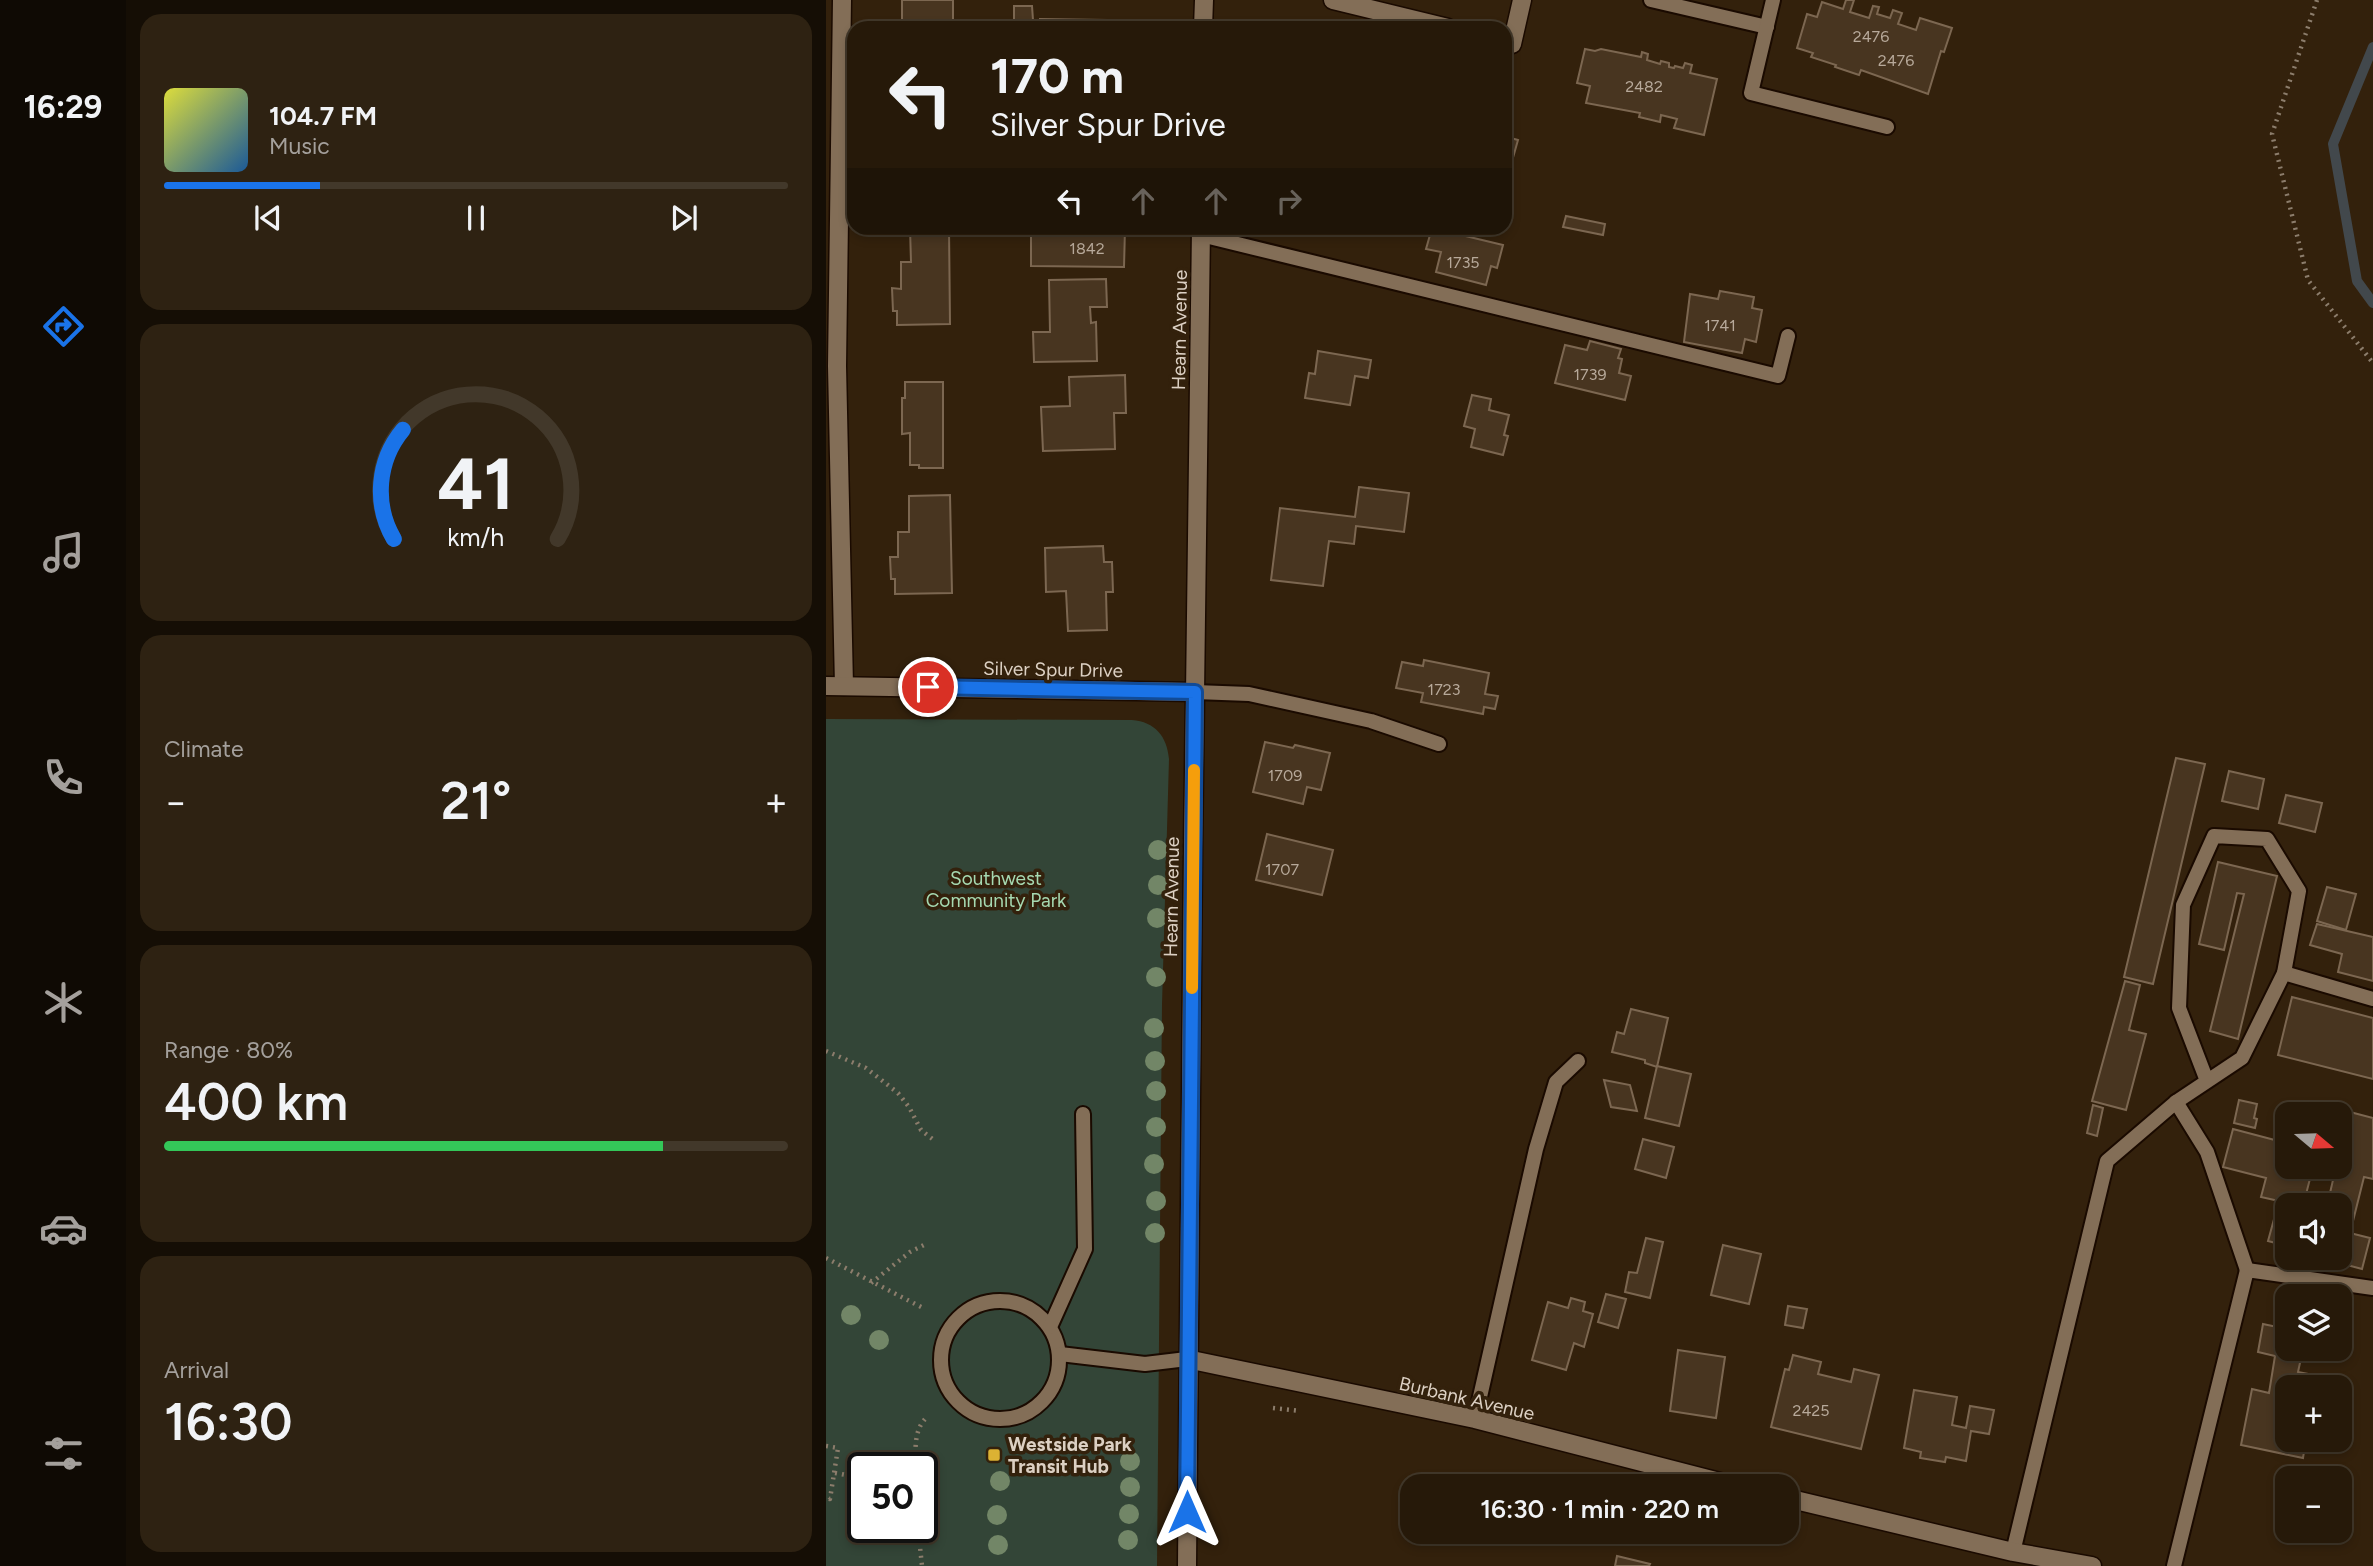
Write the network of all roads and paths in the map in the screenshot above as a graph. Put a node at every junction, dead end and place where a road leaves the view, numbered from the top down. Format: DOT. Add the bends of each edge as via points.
graph roads {
  1 [pos="842,0"];
  2 [pos="1204,0"];
  3 [pos="1333,0"];
  4 [pos="1522,0"];
  5 [pos="1651,0"];
  6 [pos="1773,0"];
  7 [pos="2317,0"];
  8 [pos="1203,21"];
  9 [pos="1419,21"];
  10 [pos="1767,27"];
  11 [pos="1512,44"];
  12 [pos="1887,127"];
  13 [pos="1201,235"];
  14 [pos="1217,235"];
  15 [pos="1788,336"];
  16 [pos="2373,363"];
  17 [pos="831,366"];
  18 [pos="826,686"];
  19 [pos="844,686"];
  20 [pos="1195,692"];
  21 [pos="1439,744"];
  22 [pos="2284,973"];
  23 [pos="2373,999"];
  24 [pos="826,1051"];
  25 [pos="1578,1060"];
  26 [pos="2207,1081"];
  27 [pos="2176,1102"];
  28 [pos="1083,1114"];
  29 [pos="935,1141"];
  30 [pos="924,1245"];
  31 [pos="826,1258"];
  32 [pos="2247,1270"];
  33 [pos="872,1283"];
  34 [pos="2373,1288"];
  35 [pos="925,1309"];
  36 [pos="1050,1327"];
  37 [pos="1059,1354"];
  38 [pos="1187,1359"];
  39 [pos="927,1417"];
  40 [pos="1475,1419"];
  41 [pos="826,1446"];
  42 [pos="916,1452"];
  43 [pos="835,1473"];
  44 [pos="1688,1474"];
  45 [pos="847,1475"];
  46 [pos="826,1498"];
  47 [pos="1799,1501"];
  48 [pos="920,1543"];
  49 [pos="2013,1552"];
  50 [pos="922,1566"];
  51 [pos="1187,1566"];
  52 [pos="2092,1566"];
  53 [pos="2174,1566"];
  1 -- 17 [label="street"];
  2 -- 8 [label="street"];
  3 -- 9 [label="street"];
  4 -- 11 [label="street"];
  5 -- 10 [label="lane"];
  6 -- 10 [label="lane"];
  7 -- 16 [label="path" via="2272,134 2308,280"];
  10 -- 12 [label="lane" via="1751,93"];
  13 -- 20 [label="street, Hearn Avenue"];
  14 -- 15 [label="lane" via="1778,376"];
  17 -- 19 [label="street"];
  18 -- 19 [label="street, Silver Spur Drive"];
  19 -- 20 [label="street, Silver Spur Drive"];
  20 -- 21 [label="lane" via="1249,694 1371,721"];
  20 -- 38 [label="street, Hearn Avenue"];
  22 -- 23 [label="lane"];
  22 -- 26 [label="lane" via="2242,1058"];
  22 -- 26 [label="lane" via="2299,891 2267,839 2214,836 2183,905 2179,1009"];
  24 -- 29 [label="path" via="866,1068 898,1093 921,1130"];
  25 -- 40 [label="lane" via="1556,1083 1535,1149"];
  26 -- 27 [label="lane"];
  27 -- 32 [label="lane" via="2207,1152"];
  27 -- 49 [label="lane" via="2107,1161"];
  28 -- 36 [label="lane" via="1085,1249"];
  30 -- 33 [label="path"];
  31 -- 33 [label="path"];
  32 -- 34 [label="lane"];
  32 -- 53 [label="lane"];
  33 -- 35 [label="path"];
  36 -- 37 [label="lane"];
  36 -- 37 [label="lane" via="1019,1303 1000,1300 971,1309 950,1329 942,1347 941,1367 947,1386 974,1414 1013,1418 1032,1411 1046,1397 1055,1384"];
  37 -- 38 [label="lane" via="1145,1364"];
  38 -- 40 [label="street, Burbank Avenue"];
  38 -- 51 [label="street, Hearn Avenue"];
  39 -- 42 [label="path" via="917,1432"];
  40 -- 44 [label="street, Burbank Avenue"];
  41 -- 43 [label="path" via="838,1448"];
  43 -- 45 [label="path"];
  43 -- 46 [label="path" via="830,1499"];
  47 -- 49 [label="street"];
  48 -- 50 [label="path"];
  49 -- 52 [label="street"];
}
